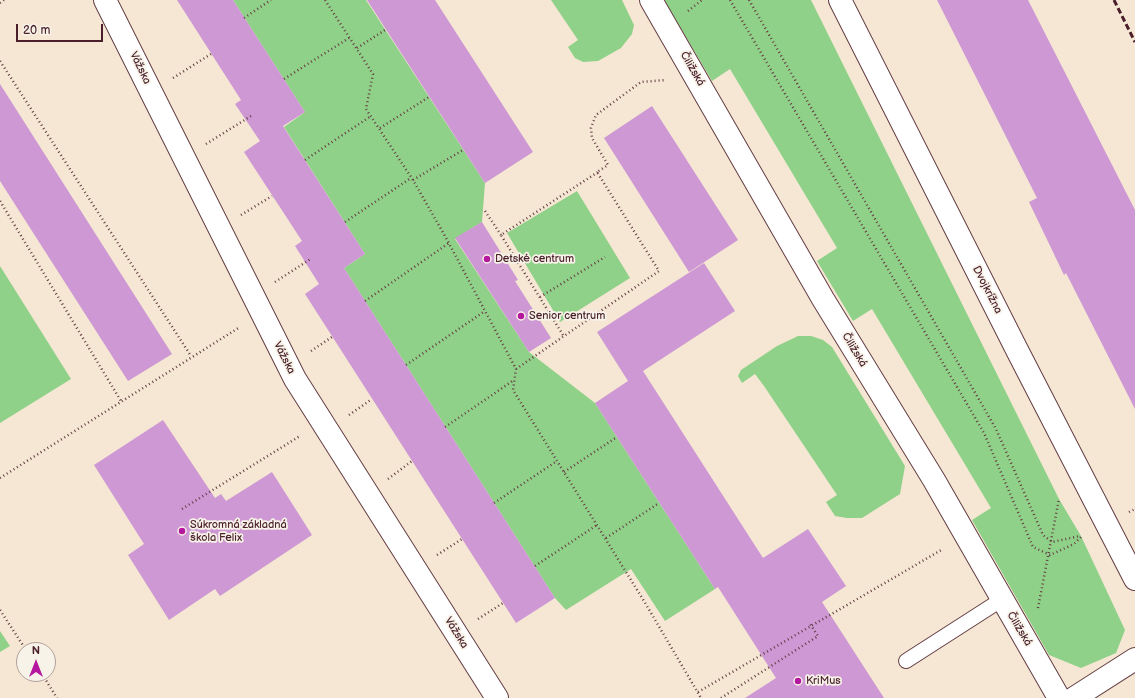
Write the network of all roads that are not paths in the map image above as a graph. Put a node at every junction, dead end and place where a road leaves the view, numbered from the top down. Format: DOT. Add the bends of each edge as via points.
graph roads {
  1 [pos="105,0"];
  2 [pos="652,0"];
  3 [pos="840,0"];
  4 [pos="1135,579"];
  5 [pos="1001,600"];
  6 [pos="1135,659"];
  7 [pos="906,661"];
  8 [pos="497,698"];
  9 [pos="1059,698"];
  10 [pos="1074,698"];
  1 -- 8 [label="street, Vážska" via="295,379"];
  2 -- 5 [label="street, Čiližská" via="823,299 934,480"];
  3 -- 4 [label="street, Dvojkrížna"];
  5 -- 7 [label="lane"];
  5 -- 9 [label="street, Čiližská"];
  6 -- 10 [label="street"];
}
